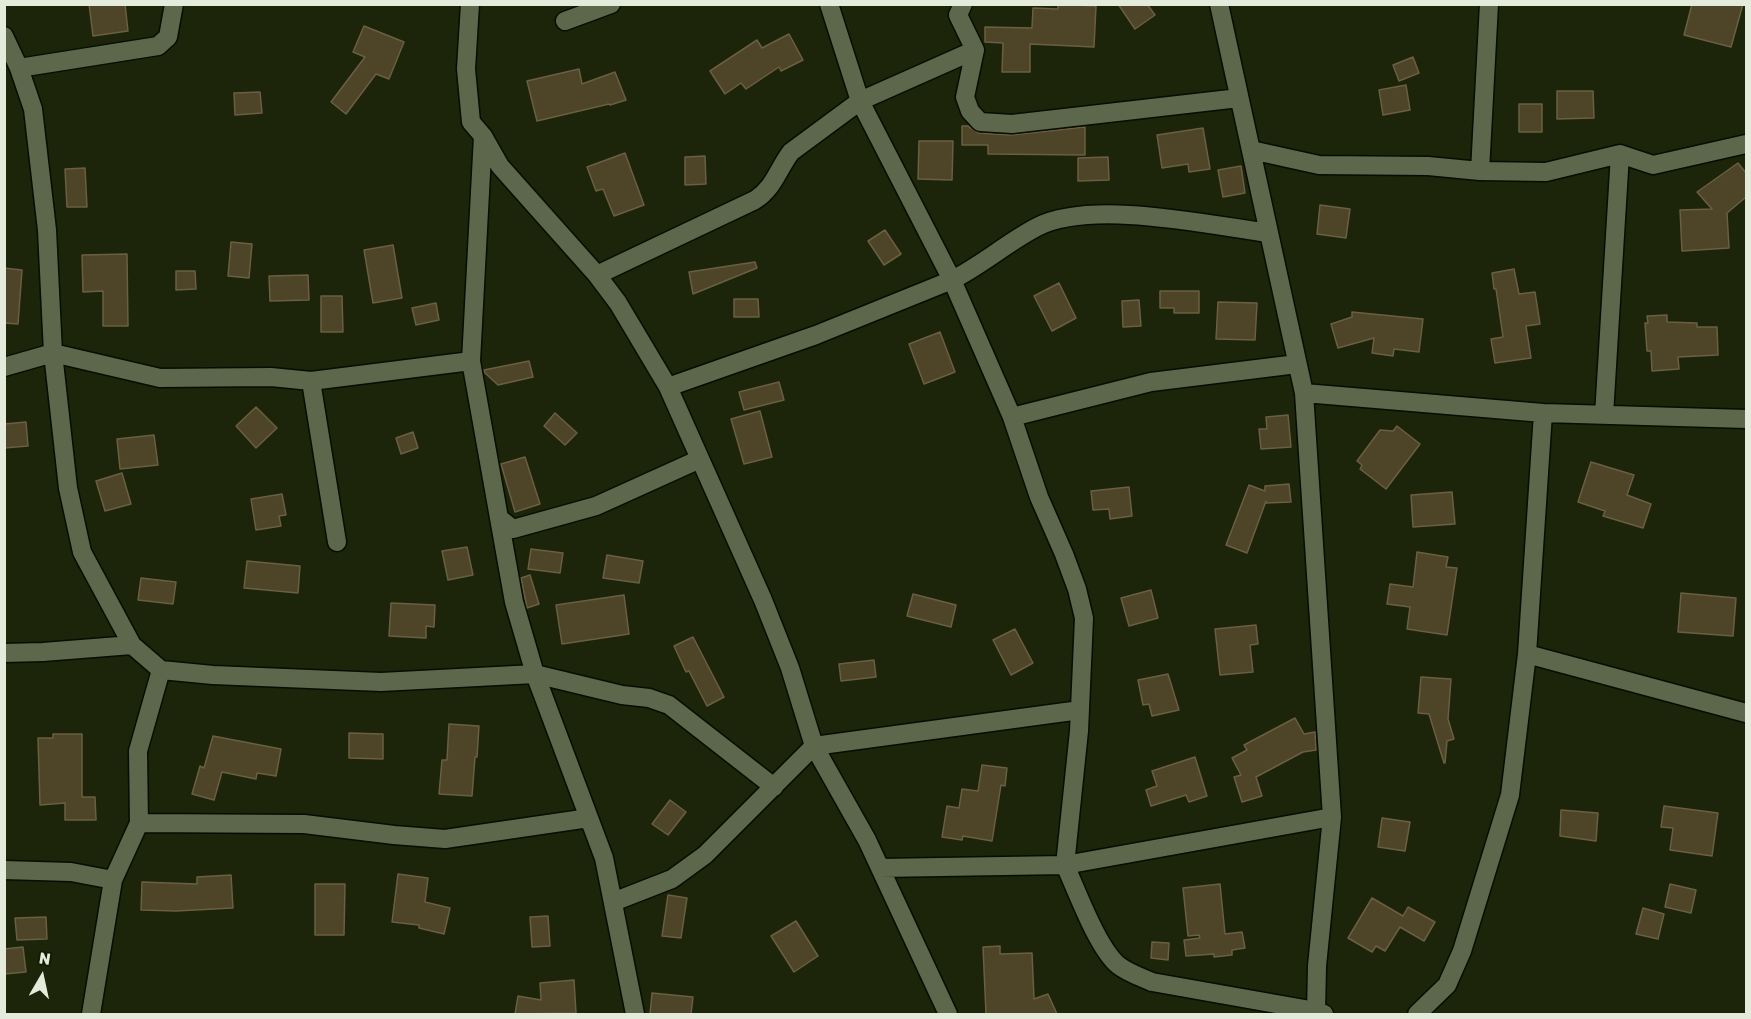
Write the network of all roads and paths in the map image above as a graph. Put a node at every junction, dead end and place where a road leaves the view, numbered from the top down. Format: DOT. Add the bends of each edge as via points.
graph roads {
  1 [pos="174,4"];
  2 [pos="470,4"];
  3 [pos="611,4"];
  4 [pos="829,4"];
  5 [pos="963,4"];
  6 [pos="1219,4"];
  7 [pos="1489,4"];
  8 [pos="564,21"];
  9 [pos="6,42"];
  10 [pos="975,50"];
  11 [pos="19,68"];
  12 [pos="1239,98"];
  13 [pos="860,101"];
  14 [pos="483,136"];
  15 [pos="1746,144"];
  16 [pos="1251,150"];
  17 [pos="1620,154"];
  18 [pos="1480,171"];
  19 [pos="1269,233"];
  20 [pos="597,275"];
  21 [pos="952,280"];
  22 [pos="53,353"];
  23 [pos="471,361"];
  24 [pos="1297,364"];
  25 [pos="4,367"];
  26 [pos="311,381"];
  27 [pos="669,387"];
  28 [pos="1304,393"];
  29 [pos="1543,413"];
  30 [pos="1604,415"];
  31 [pos="1012,417"];
  32 [pos="1746,420"];
  33 [pos="700,459"];
  34 [pos="499,518"];
  35 [pos="337,542"];
  36 [pos="132,645"];
  37 [pos="4,653"];
  38 [pos="1527,654"];
  39 [pos="161,670"];
  40 [pos="535,674"];
  41 [pos="1080,710"];
  42 [pos="1746,713"];
  43 [pos="814,746"];
  44 [pos="774,787"];
  45 [pos="588,818"];
  46 [pos="1332,818"];
  47 [pos="139,823"];
  48 [pos="1065,865"];
  49 [pos="880,868"];
  50 [pos="4,870"];
  51 [pos="112,880"];
  52 [pos="613,902"];
  53 [pos="1318,1013"];
  54 [pos="91,1014"];
  55 [pos="635,1014"];
  56 [pos="948,1014"];
  57 [pos="1417,1014"];
  1 -- 11 [label="street" via="168,37 158,46"];
  2 -- 14 [label="street" via="466,69 471,122"];
  3 -- 8 [label="street"];
  4 -- 13 [label="street"];
  5 -- 10 [label="street" via="958,15"];
  6 -- 12 [label="street"];
  7 -- 18 [label="street"];
  9 -- 11 [label="street"];
  10 -- 12 [label="street" via="965,97 980,122 1012,124"];
  10 -- 13 [label="street"];
  11 -- 22 [label="street" via="33,109 47,230"];
  12 -- 16 [label="street"];
  13 -- 20 [label="street" via="791,152 766,193"];
  13 -- 21 [label="street"];
  14 -- 20 [label="street" via="500,166"];
  14 -- 23 [label="street"];
  15 -- 17 [label="street" via="1653,165"];
  16 -- 18 [label="street" via="1319,165 1428,166"];
  16 -- 19 [label="street"];
  17 -- 18 [label="street" via="1545,172"];
  17 -- 30 [label="street"];
  19 -- 21 [label="street" via="1158,217 1071,217 1038,226"];
  19 -- 24 [label="street"];
  20 -- 27 [label="street"];
  21 -- 27 [label="street" via="816,335"];
  21 -- 31 [label="street"];
  22 -- 25 [label="street"];
  22 -- 26 [label="street" via="160,378 271,377"];
  22 -- 36 [label="street" via="68,488 82,552"];
  23 -- 26 [label="street"];
  23 -- 34 [label="street"];
  24 -- 28 [label="street"];
  24 -- 31 [label="street" via="1151,382"];
  26 -- 35 [label="street"];
  27 -- 33 [label="street"];
  28 -- 29 [label="street"];
  28 -- 46 [label="street"];
  29 -- 30 [label="street"];
  29 -- 38 [label="street"];
  30 -- 32 [label="street"];
  31 -- 41 [label="street" via="1071,572 1084,618"];
  33 -- 34 [label="street" via="596,506 513,529"];
  33 -- 43 [label="street" via="763,600 790,668"];
  34 -- 40 [label="street" via="514,603"];
  36 -- 37 [label="street"];
  36 -- 39 [label="street"];
  38 -- 42 [label="street"];
  38 -- 57 [label="street" via="1510,795 1462,951 1447,985"];
  39 -- 40 [label="street" via="381,682"];
  39 -- 47 [label="street" via="138,751"];
  40 -- 44 [label="street" via="669,705"];
  40 -- 45 [label="street"];
  41 -- 43 [label="street"];
  41 -- 48 [label="street"];
  43 -- 44 [label="street"];
  43 -- 49 [label="street"];
  44 -- 52 [label="street" via="705,855 672,879"];
  45 -- 47 [label="street" via="445,839 304,824"];
  45 -- 52 [label="street" via="604,858"];
  46 -- 48 [label="street"];
  46 -- 53 [label="street" via="1317,966"];
  47 -- 51 [label="street"];
  48 -- 49 [label="street"];
  48 -- 53 [label="street" via="1102,944 1117,964 1134,974 1152,982"];
  49 -- 56 [label="street"];
  50 -- 51 [label="street" via="71,872"];
  51 -- 54 [label="street"];
  52 -- 55 [label="street"];
}
